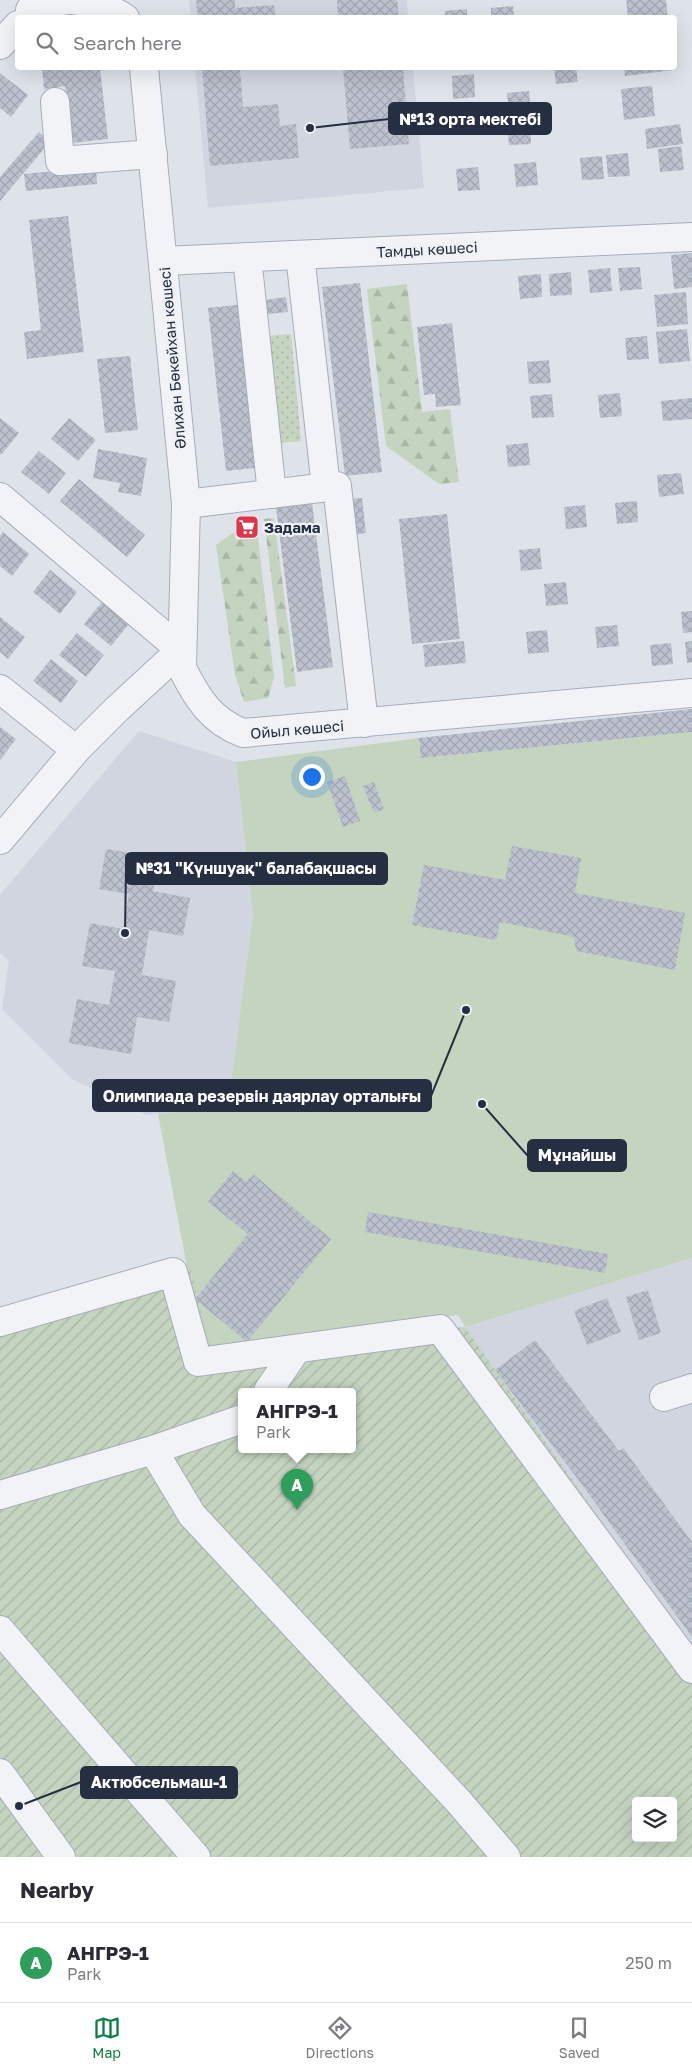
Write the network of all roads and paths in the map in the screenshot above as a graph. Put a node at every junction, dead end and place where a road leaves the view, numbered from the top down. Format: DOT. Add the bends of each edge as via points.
graph roads {
  1 [pos="68,0"];
  2 [pos="73,0"];
  3 [pos="138,0"];
  4 [pos="27,13"];
  5 [pos="120,15"];
  6 [pos="140,15"];
  7 [pos="15,27"];
  8 [pos="0,45"];
  9 [pos="144,70"];
  10 [pos="55,102"];
  11 [pos="153,154"];
  12 [pos="692,237"];
  13 [pos="300,255"];
  14 [pos="247,257"];
  15 [pos="163,261"];
  16 [pos="326,487"];
  17 [pos="272,494"];
  18 [pos="0,497"];
  19 [pos="186,504"];
  20 [pos="181,650"];
  21 [pos="0,689"];
  22 [pos="692,694"];
  23 [pos="364,723"];
  24 [pos="76,750"];
  25 [pos="0,840"];
  26 [pos="0,1322"];
  27 [pos="296,1350"];
  28 [pos="270,1388"];
  29 [pos="692,1388"];
  30 [pos="664,1396"];
  31 [pos="238,1420"];
  32 [pos="153,1450"];
  33 [pos="0,1495"];
  34 [pos="0,1630"];
  35 [pos="692,1670"];
  36 [pos="0,1773"];
  37 [pos="61,1857"];
  38 [pos="196,1857"];
  39 [pos="506,1857"];
  1 -- 4 [label="street"];
  2 -- 5 [label="street" via="88,1"];
  3 -- 6 [label="street"];
  7 -- 8 [label="street"];
  9 -- 11 [label="street, Әлихан Бөкейхан көшесі"];
  10 -- 11 [label="street" via="60,161"];
  11 -- 15 [label="street, Әлихан Бөкейхан көшесі"];
  12 -- 13 [label="street, Тамды көшесі"];
  13 -- 14 [label="street, Тамды көшесі"];
  13 -- 16 [label="street"];
  14 -- 15 [label="street, Тамды көшесі"];
  14 -- 17 [label="street"];
  15 -- 19 [label="street, Әлихан Бөкейхан көшесі"];
  16 -- 17 [label="street"];
  16 -- 23 [label="street" via="337,486"];
  17 -- 19 [label="street"];
  18 -- 20 [label="street"];
  19 -- 20 [label="street, Әлихан Бөкейхан көшесі"];
  20 -- 23 [label="street, Ойыл көшесі" via="182,668 193,689 205,707 226,727 243,733"];
  20 -- 24 [label="street"];
  21 -- 24 [label="street"];
  22 -- 23 [label="street, Ойыл көшесі"];
  24 -- 25 [label="street"];
  26 -- 27 [label="street" via="173,1272 198,1362"];
  27 -- 28 [label="street"];
  27 -- 35 [label="street" via="440,1329"];
  29 -- 30 [label="street"];
  31 -- 32 [label="street"];
  32 -- 33 [label="street"];
  32 -- 39 [label="street" via="192,1515"];
  34 -- 38 [label="street"];
  36 -- 37 [label="street"];
}
